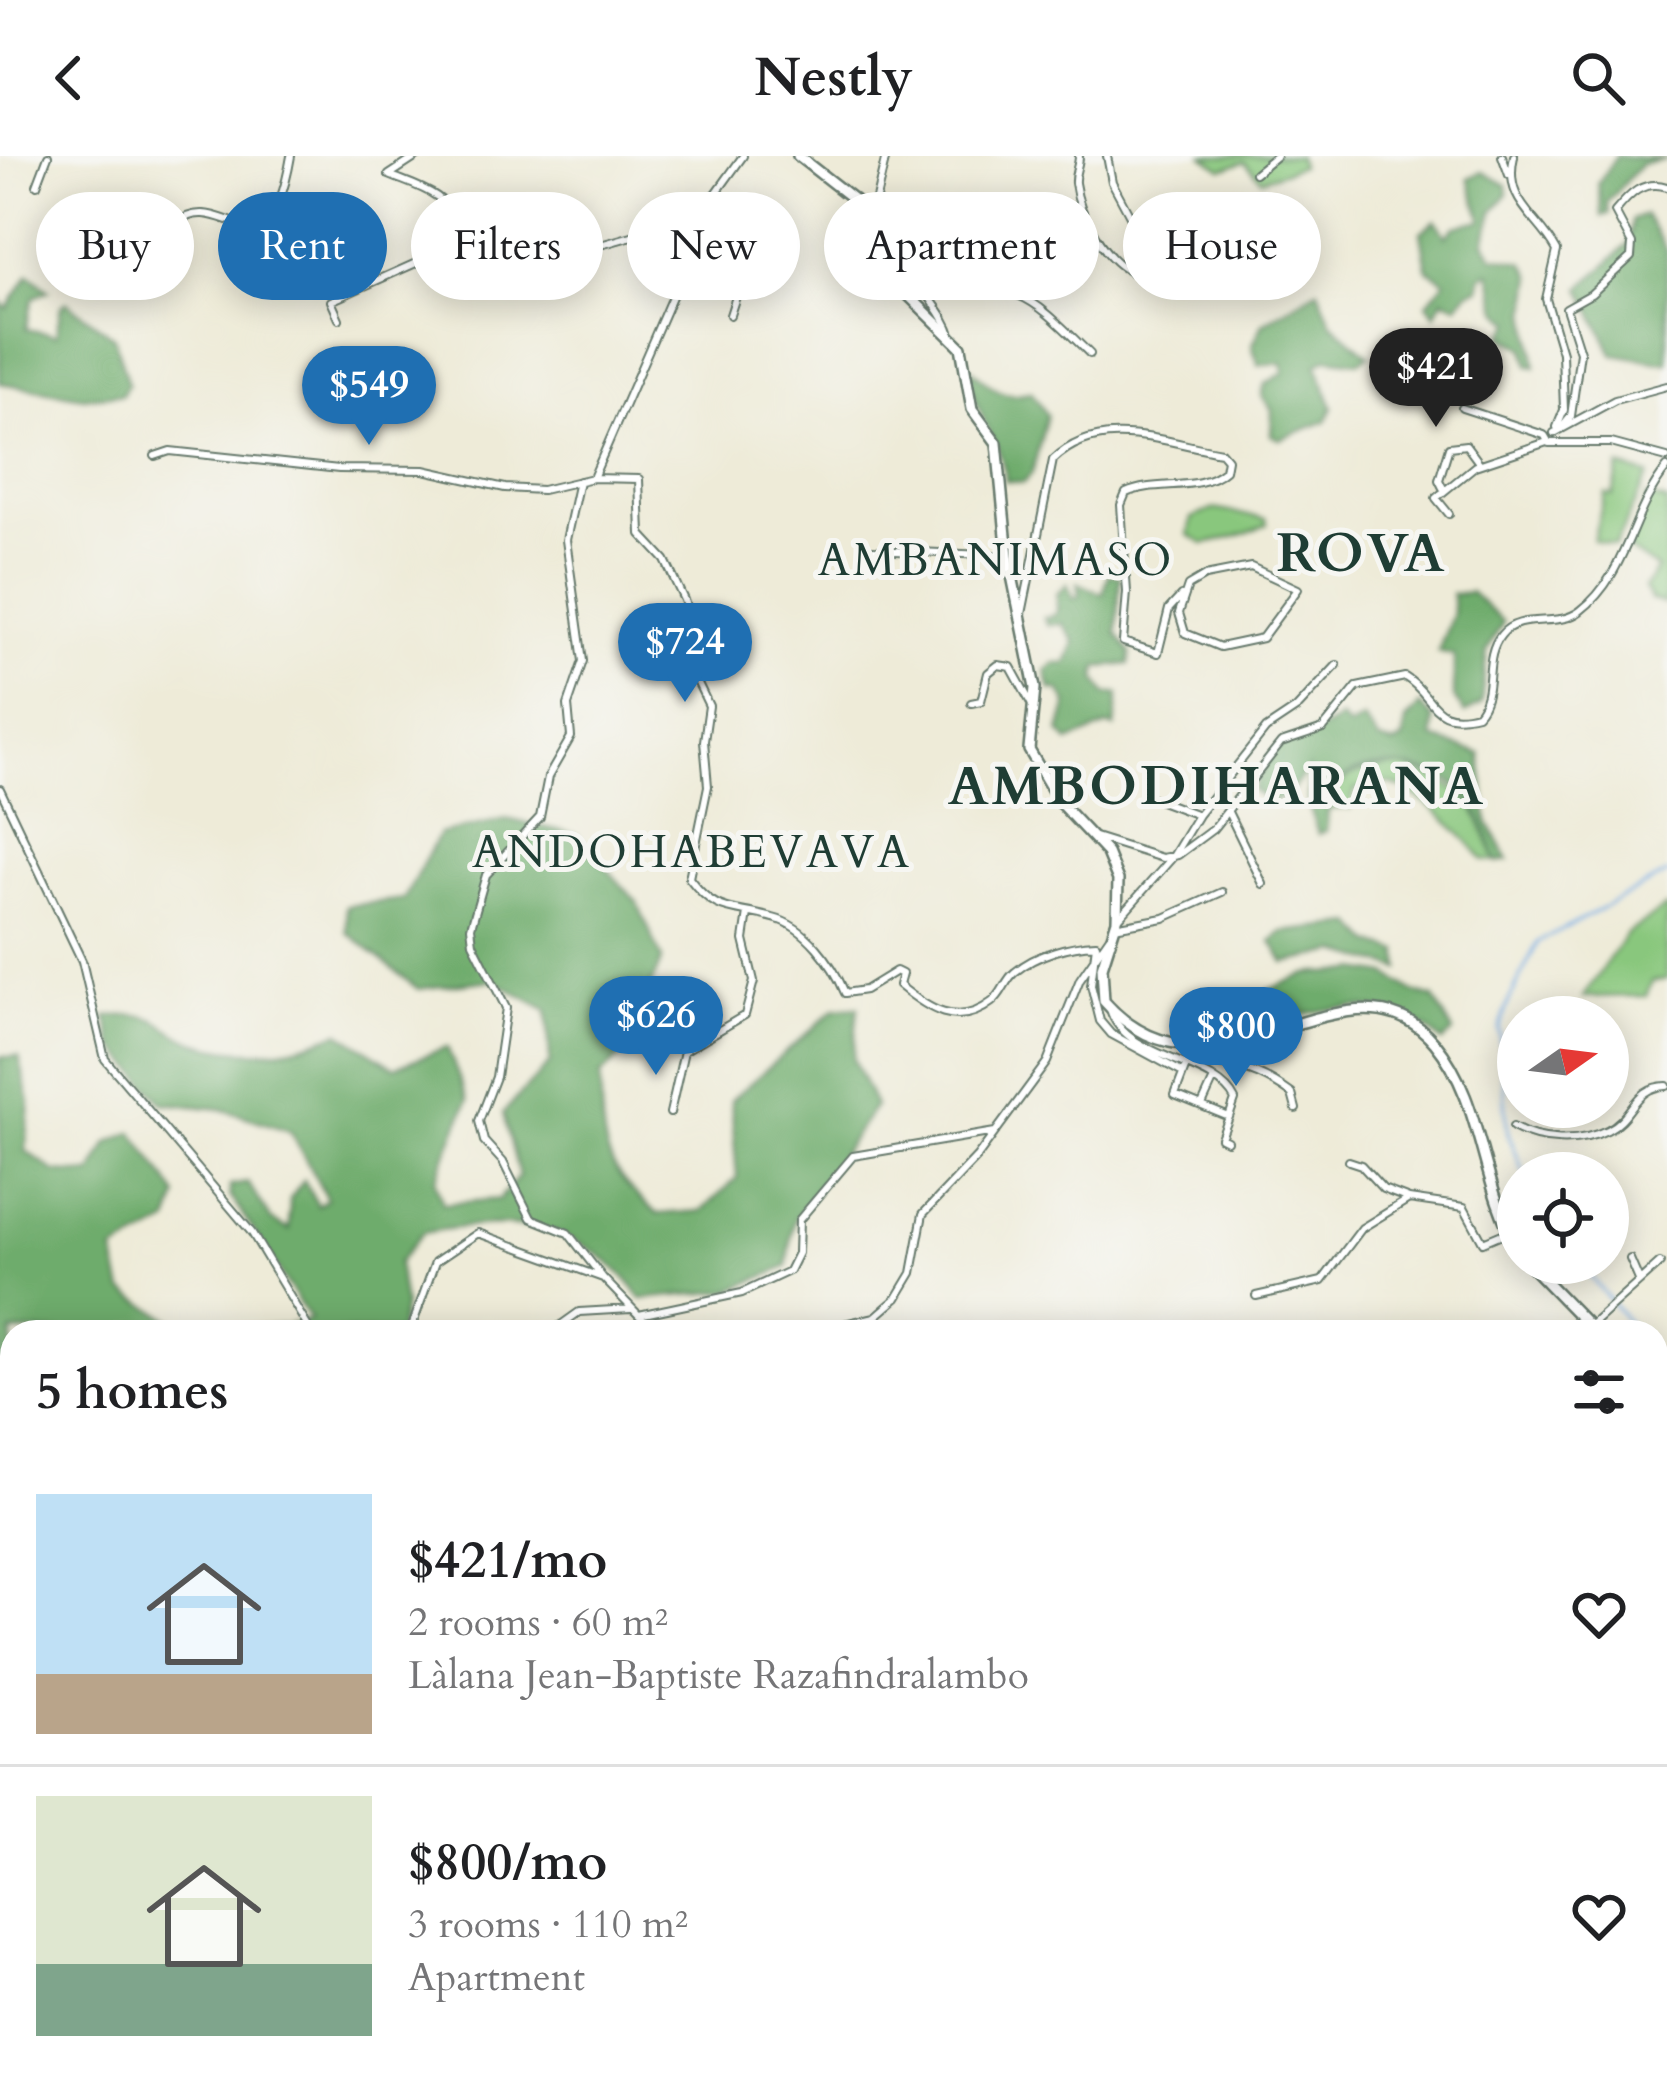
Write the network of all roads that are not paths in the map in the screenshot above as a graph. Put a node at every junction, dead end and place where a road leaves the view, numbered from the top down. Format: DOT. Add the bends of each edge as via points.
graph roads {
  1 [pos="48,156"];
  2 [pos="291,156"];
  3 [pos="418,156"];
  4 [pos="743,156"];
  5 [pos="797,156"];
  6 [pos="886,156"];
  7 [pos="1079,156"];
  8 [pos="1107,156"];
  9 [pos="1276,156"];
  10 [pos="1502,156"];
  11 [pos="1514,156"];
  12 [pos="1255,173"];
  13 [pos="1510,179"];
  14 [pos="37,185"];
  15 [pos="1667,187"];
  16 [pos="717,192"];
  17 [pos="847,192"];
  18 [pos="877,192"];
  19 [pos="1123,203"];
  20 [pos="194,214"];
  21 [pos="627,237"];
  22 [pos="604,244"];
  23 [pos="1123,265"];
  24 [pos="671,300"];
  25 [pos="735,300"];
  26 [pos="914,300"];
  27 [pos="930,300"];
  28 [pos="1026,300"];
  29 [pos="730,315"];
  30 [pos="339,319"];
  31 [pos="952,337"];
  32 [pos="1090,354"];
  33 [pos="1667,386"];
  34 [pos="1462,408"];
  35 [pos="1554,434"];
  36 [pos="154,456"];
  37 [pos="1667,458"];
  38 [pos="1480,464"];
  39 [pos="1667,468"];
  40 [pos="593,478"];
  41 [pos="579,481"];
  42 [pos="1440,490"];
  43 [pos="1450,514"];
  44 [pos="873,550"];
  45 [pos="1008,556"];
  46 [pos="1181,596"];
  47 [pos="1020,629"];
  48 [pos="1336,665"];
  49 [pos="971,704"];
  50 [pos="1032,705"];
  51 [pos="0,789"];
  52 [pos="1147,796"];
  53 [pos="1228,812"];
  54 [pos="1198,814"];
  55 [pos="1094,836"];
  56 [pos="1172,858"];
  57 [pos="1263,884"];
  58 [pos="1222,892"];
  59 [pos="748,914"];
  60 [pos="1113,928"];
  61 [pos="1102,951"];
  62 [pos="1110,1009"];
  63 [pos="1185,1070"];
  64 [pos="1213,1081"];
  65 [pos="1667,1086"];
  66 [pos="1201,1106"];
  67 [pos="1629,1106"];
  68 [pos="1296,1109"];
  69 [pos="670,1113"];
  70 [pos="1229,1118"];
  71 [pos="1516,1128"];
  72 [pos="1609,1128"];
  73 [pos="995,1132"];
  74 [pos="1227,1141"];
  75 [pos="1349,1162"];
  76 [pos="1497,1195"];
  77 [pos="1409,1198"];
  78 [pos="1497,1236"];
  79 [pos="1630,1259"];
  80 [pos="1660,1264"];
  81 [pos="603,1278"];
  82 [pos="1639,1280"];
  83 [pos="1548,1284"];
  84 [pos="1256,1296"];
  85 [pos="635,1312"];
  86 [pos="304,1320"];
  87 [pos="414,1320"];
  88 [pos="568,1320"];
  89 [pos="643,1320"];
  90 [pos="862,1320"];
  91 [pos="1583,1320"];
  92 [pos="1600,1320"];
  1 -- 14 [label="street"];
  2 -- 20 [label="street" via="282,207 272,217 250,225"];
  3 -- 30 [label="street" via="389,175 416,181 451,210 460,229 454,247 331,302"];
  4 -- 16 [label="street"];
  5 -- 17 [label="main road"];
  6 -- 18 [label="street"];
  7 -- 23 [label="street" via="1074,176 1089,224"];
  8 -- 19 [label="street"];
  9 -- 12 [label="street"];
  10 -- 13 [label="street"];
  11 -- 13 [label="street"];
  13 -- 35 [label="street" via="1519,204 1557,251 1546,299 1562,353 1564,410"];
  15 -- 35 [label="street" via="1625,197 1615,212 1631,257 1566,308 1580,352 1571,416"];
  21 -- 22 [label="street"];
  24 -- 40 [label="street"];
  25 -- 29 [label="street"];
  26 -- 31 [label="main road"];
  27 -- 31 [label="street"];
  28 -- 32 [label="street" via="1058,318"];
  31 -- 45 [label="main road" via="968,370 972,409 1003,464"];
  33 -- 35 [label="street" via="1633,393"];
  34 -- 35 [label="street"];
  35 -- 37 [label="street"];
  35 -- 38 [label="street"];
  36 -- 41 [label="street" via="424,470 523,489"];
  38 -- 42 [label="street"];
  38 -- 42 [label="street" via="1466,445 1449,447"];
  39 -- 53 [label="street" via="1641,507 1621,564 1583,609 1502,632 1477,714 1435,710 1405,677 1357,687 1328,724 1276,748"];
  40 -- 41 [label="street"];
  40 -- 59 [label="street" via="638,479 640,533 665,560 684,600 695,677 709,706 708,786 688,878 708,903"];
  41 -- 81 [label="street" via="566,541 583,661 568,705 571,736 548,777 540,817 486,875 471,927 506,1008 496,1077 478,1121 484,1142 531,1218 568,1232"];
  42 -- 43 [label="street" via="1437,502"];
  44 -- 45 [label="street"];
  45 -- 47 [label="main road"];
  46 -- 46 [label="street" via="1205,576 1251,567 1298,590 1262,638 1220,647 1180,628"];
  46 -- 47 [label="street" via="1157,652 1123,642 1123,500 1145,486 1214,478 1227,460 1144,434 1113,436 1064,449 1053,460"];
  47 -- 50 [label="main road"];
  48 -- 54 [label="street" via="1296,710 1266,729"];
  49 -- 50 [label="street" via="981,701 998,665 1011,668"];
  50 -- 55 [label="main road" via="1033,760"];
  51 -- 86 [label="street" via="82,961 105,1059 252,1234"];
  52 -- 54 [label="street"];
  53 -- 56 [label="street"];
  53 -- 57 [label="street"];
  54 -- 56 [label="street"];
  55 -- 56 [label="street"];
  55 -- 60 [label="main road" via="1118,880"];
  56 -- 60 [label="street"];
  58 -- 60 [label="street" via="1164,918"];
  59 -- 61 [label="street" via="793,927 835,968 845,993 896,971 899,985 950,1017 990,1004 1019,968 1055,952 1096,944"];
  59 -- 69 [label="street" via="744,940 754,981 746,1015 684,1052"];
  60 -- 61 [label="main road"];
  61 -- 62 [label="main road"];
  61 -- 63 [label="street" via="1091,985 1100,1022"];
  61 -- 73 [label="street" via="1073,994 1047,1062"];
  62 -- 63 [label="street" via="1120,1029"];
  62 -- 76 [label="main road" via="1177,1048 1234,1042 1332,1014 1387,1013 1422,1029 1467,1106"];
  63 -- 64 [label="street"];
  63 -- 66 [label="street" via="1175,1095"];
  63 -- 68 [label="street" via="1219,1062 1260,1075 1292,1094"];
  64 -- 66 [label="street"];
  64 -- 70 [label="street" via="1234,1094"];
  65 -- 67 [label="street" via="1645,1089"];
  66 -- 70 [label="street"];
  70 -- 74 [label="street" via="1221,1138"];
  71 -- 72 [label="street" via="1545,1141"];
  73 -- 85 [label="street" via="853,1156 800,1220 789,1271 742,1293"];
  73 -- 90 [label="street" via="923,1214 912,1273 897,1298"];
  75 -- 77 [label="street"];
  77 -- 78 [label="street" via="1464,1207 1483,1242"];
  77 -- 84 [label="street" via="1362,1228 1322,1281"];
  79 -- 82 [label="street"];
  80 -- 82 [label="street"];
  81 -- 85 [label="street"];
  81 -- 87 [label="street" via="478,1233 435,1262"];
  82 -- 92 [label="street"];
  83 -- 91 [label="main road"];
  85 -- 88 [label="street" via="579,1312"];
  85 -- 89 [label="street"];
}
